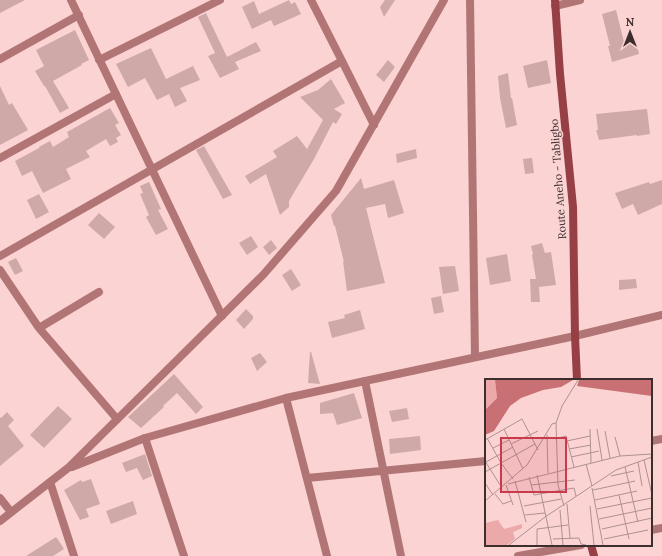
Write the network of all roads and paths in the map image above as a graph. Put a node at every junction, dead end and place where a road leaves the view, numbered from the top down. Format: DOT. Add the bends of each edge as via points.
graph roads {
  1 [pos="72,0"];
  2 [pos="220,0"];
  3 [pos="311,0"];
  4 [pos="444,0"];
  5 [pos="470,0"];
  6 [pos="580,0"];
  7 [pos="555,3"];
  8 [pos="79,15"];
  9 [pos="0,59"];
  10 [pos="99,60"];
  11 [pos="342,61"];
  12 [pos="116,94"];
  13 [pos="374,125"];
  14 [pos="0,158"];
  15 [pos="151,170"];
  16 [pos="0,256"];
  17 [pos="0,270"];
  18 [pos="99,292"];
  19 [pos="662,315"];
  20 [pos="222,316"];
  21 [pos="39,328"];
  22 [pos="575,336"];
  23 [pos="475,358"];
  24 [pos="577,379"];
  25 [pos="365,381"];
  26 [pos="286,398"];
  27 [pos="117,419"];
  28 [pos="145,438"];
  29 [pos="662,439"];
  30 [pos="652,440"];
  31 [pos="485,460"];
  32 [pos="68,468"];
  33 [pos="383,470"];
  34 [pos="307,478"];
  35 [pos="50,482"];
  36 [pos="0,498"];
  37 [pos="11,512"];
  38 [pos="0,521"];
  39 [pos="662,528"];
  40 [pos="652,530"];
  41 [pos="576,546"];
  42 [pos="591,546"];
  43 [pos="74,556"];
  44 [pos="184,556"];
  45 [pos="327,556"];
  46 [pos="401,556"];
  47 [pos="518,556"];
  48 [pos="594,556"];
  1 -- 8 [label="street"];
  2 -- 10 [label="street"];
  3 -- 11 [label="street"];
  4 -- 13 [label="street"];
  5 -- 23 [label="street"];
  6 -- 7 [label="street"];
  7 -- 22 [label="main road, Route Aneho - Tabligbo" via="573,207"];
  8 -- 9 [label="street"];
  8 -- 10 [label="street"];
  10 -- 12 [label="street"];
  11 -- 13 [label="street"];
  11 -- 15 [label="street"];
  12 -- 14 [label="street"];
  12 -- 15 [label="street"];
  13 -- 20 [label="street" via="336,191 263,275"];
  15 -- 16 [label="street"];
  15 -- 20 [label="street"];
  17 -- 21 [label="street"];
  18 -- 21 [label="street"];
  19 -- 22 [label="street"];
  20 -- 27 [label="street"];
  21 -- 27 [label="street"];
  22 -- 23 [label="street"];
  22 -- 24 [label="main road, Route Aneho - Tabligbo"];
  23 -- 25 [label="street"];
  25 -- 26 [label="street"];
  25 -- 33 [label="street"];
  26 -- 28 [label="street"];
  26 -- 34 [label="street"];
  27 -- 32 [label="street"];
  28 -- 32 [label="street"];
  28 -- 44 [label="street"];
  29 -- 30 [label="street"];
  31 -- 33 [label="street"];
  32 -- 35 [label="street"];
  33 -- 34 [label="street"];
  33 -- 46 [label="street"];
  34 -- 45 [label="street"];
  35 -- 37 [label="street"];
  35 -- 43 [label="street"];
  36 -- 37 [label="street"];
  37 -- 38 [label="street"];
  39 -- 40 [label="street"];
  41 -- 47 [label="street"];
  42 -- 48 [label="main road"];
}
